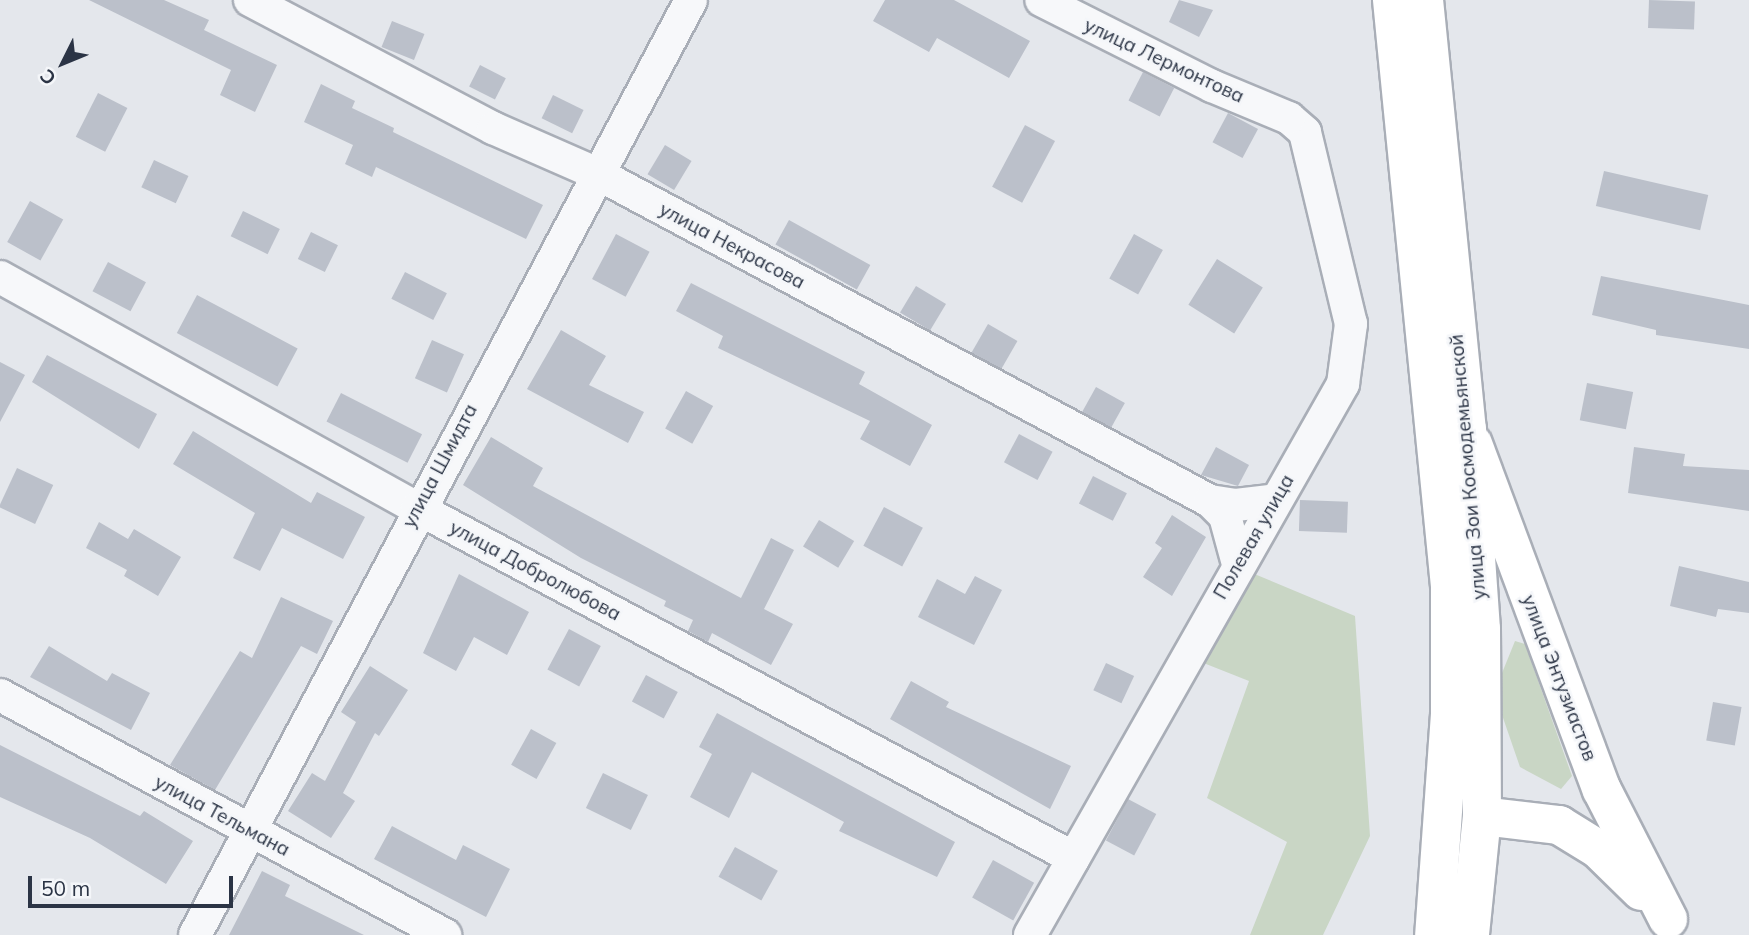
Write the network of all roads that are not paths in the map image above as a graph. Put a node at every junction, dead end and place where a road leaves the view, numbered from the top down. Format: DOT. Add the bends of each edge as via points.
graph roads {
  1 [pos="250,0"];
  2 [pos="691,0"];
  3 [pos="1041,0"];
  4 [pos="1392,0"];
  5 [pos="1424,0"];
  6 [pos="1289,118"];
  7 [pos="598,174"];
  8 [pos="0,277"];
  9 [pos="1467,429"];
  10 [pos="1210,500"];
  11 [pos="1276,500"];
  12 [pos="418,508"];
  13 [pos="1238,564"];
  14 [pos="0,695"];
  15 [pos="1444,816"];
  16 [pos="1482,817"];
  17 [pos="249,831"];
  18 [pos="1074,858"];
  19 [pos="1674,927"];
  20 [pos="195,935"];
  21 [pos="445,935"];
  22 [pos="1030,935"];
  23 [pos="1434,935"];
  24 [pos="1470,935"];
  1 -- 7 [label="street, улица Некрасова" via="493,128"];
  2 -- 7 [label="street, улица Шмидта"];
  3 -- 6 [label="street, улица Лермонтова" via="1212,86"];
  4 -- 15 [label="main road, улица Зои Космодемьянской" via="1450,586"];
  5 -- 9 [label="main road, улица Зои Космодемьянской"];
  6 -- 11 [label="street, Полевая улица" via="1305,132 1351,324 1343,384"];
  7 -- 10 [label="street, улица Некрасова"];
  7 -- 12 [label="street, улица Шмидта"];
  8 -- 12 [label="street, улица Добролюбова"];
  9 -- 16 [label="main road, улица Зои Космодемьянской" via="1481,629"];
  9 -- 19 [label="main road, улица Энтузиастов" via="1602,790"];
  10 -- 11 [label="street, улица Некрасова" via="1236,505"];
  10 -- 13 [label="street, улица Некрасова" via="1225,516"];
  11 -- 13 [label="street, Полевая улица"];
  12 -- 17 [label="street, улица Шмидта"];
  12 -- 18 [label="street, улица Добролюбова"];
  13 -- 18 [label="street, Полевая улица"];
  14 -- 17 [label="street, улица Тельмана"];
  15 -- 16 [label="main road, улица Энтузиастов"];
  15 -- 23 [label="main road, улица Зои Космодемьянской"];
  16 -- 19 [label="main road, улица Энтузиастов" via="1547,822 1579,835"];
  16 -- 24 [label="main road, улица Зои Космодемьянской"];
  17 -- 20 [label="street, улица Шмидта"];
  17 -- 21 [label="street, улица Тельмана"];
  18 -- 22 [label="street, Полевая улица"];
}
